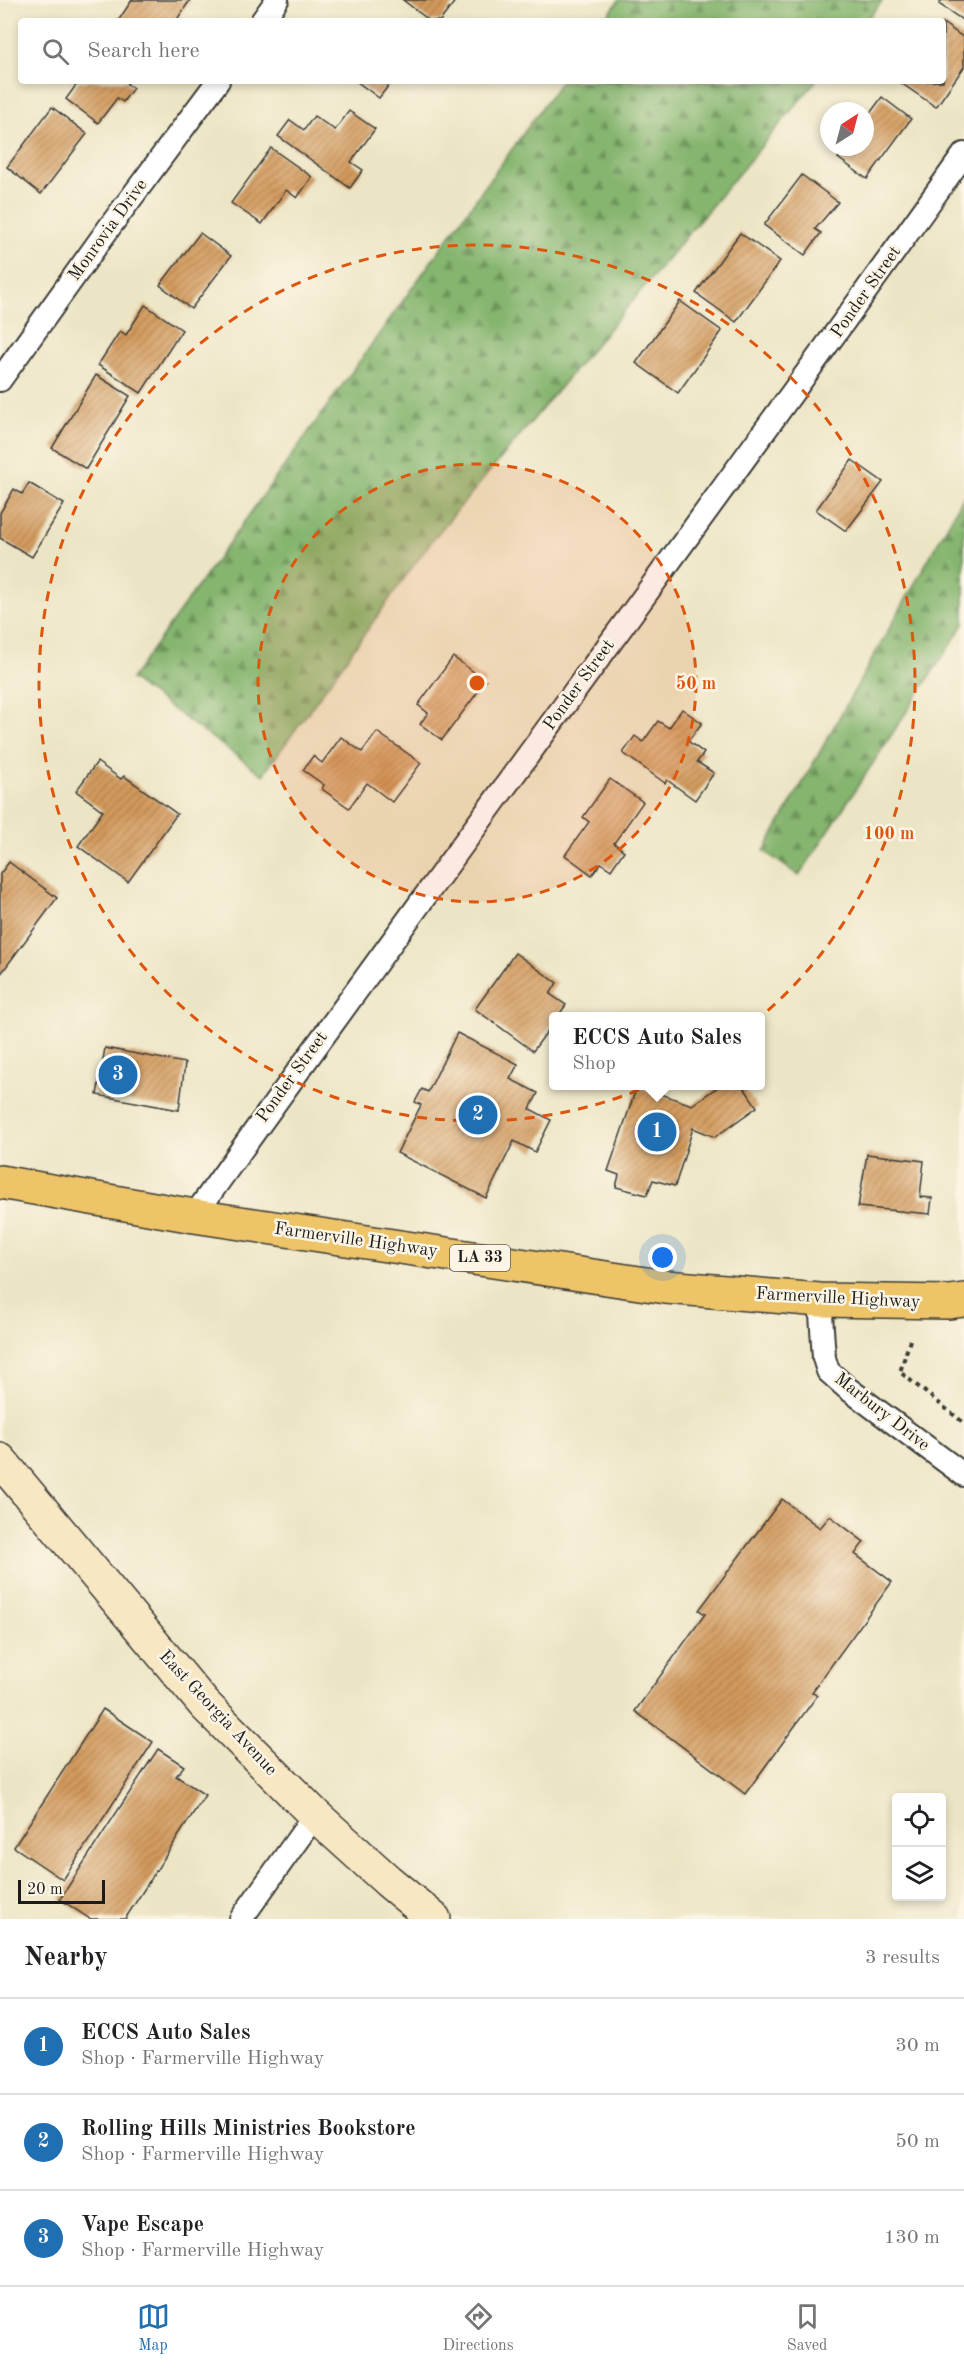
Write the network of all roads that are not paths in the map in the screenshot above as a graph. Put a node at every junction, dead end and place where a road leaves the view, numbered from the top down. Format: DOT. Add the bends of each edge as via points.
graph roads {
  1 [pos="278,0"];
  2 [pos="264,18"];
  3 [pos="216,84"];
  4 [pos="964,154"];
  5 [pos="0,380"];
  6 [pos="0,1182"];
  7 [pos="194,1215"];
  8 [pos="959,1295"];
  9 [pos="820,1300"];
  10 [pos="0,1460"];
  11 [pos="964,1475"];
  12 [pos="315,1815"];
  13 [pos="241,1919"];
  14 [pos="434,1919"];
  1 -- 2 [label="street"];
  3 -- 5 [label="street, Monrovia Drive"];
  4 -- 7 [label="street, Ponder Street" via="794,394"];
  6 -- 7 [label="main road, Farmerville Highway / LA 33"];
  7 -- 9 [label="main road, Farmerville Highway / LA 33" via="666,1287"];
  8 -- 9 [label="main road, Farmerville Highway / LA 33"];
  9 -- 11 [label="street, Marbury Drive" via="828,1371"];
  10 -- 12 [label="main road, East Georgia Avenue" via="204,1704"];
  12 -- 13 [label="street"];
  12 -- 14 [label="main road, East Georgia Avenue"];
}
